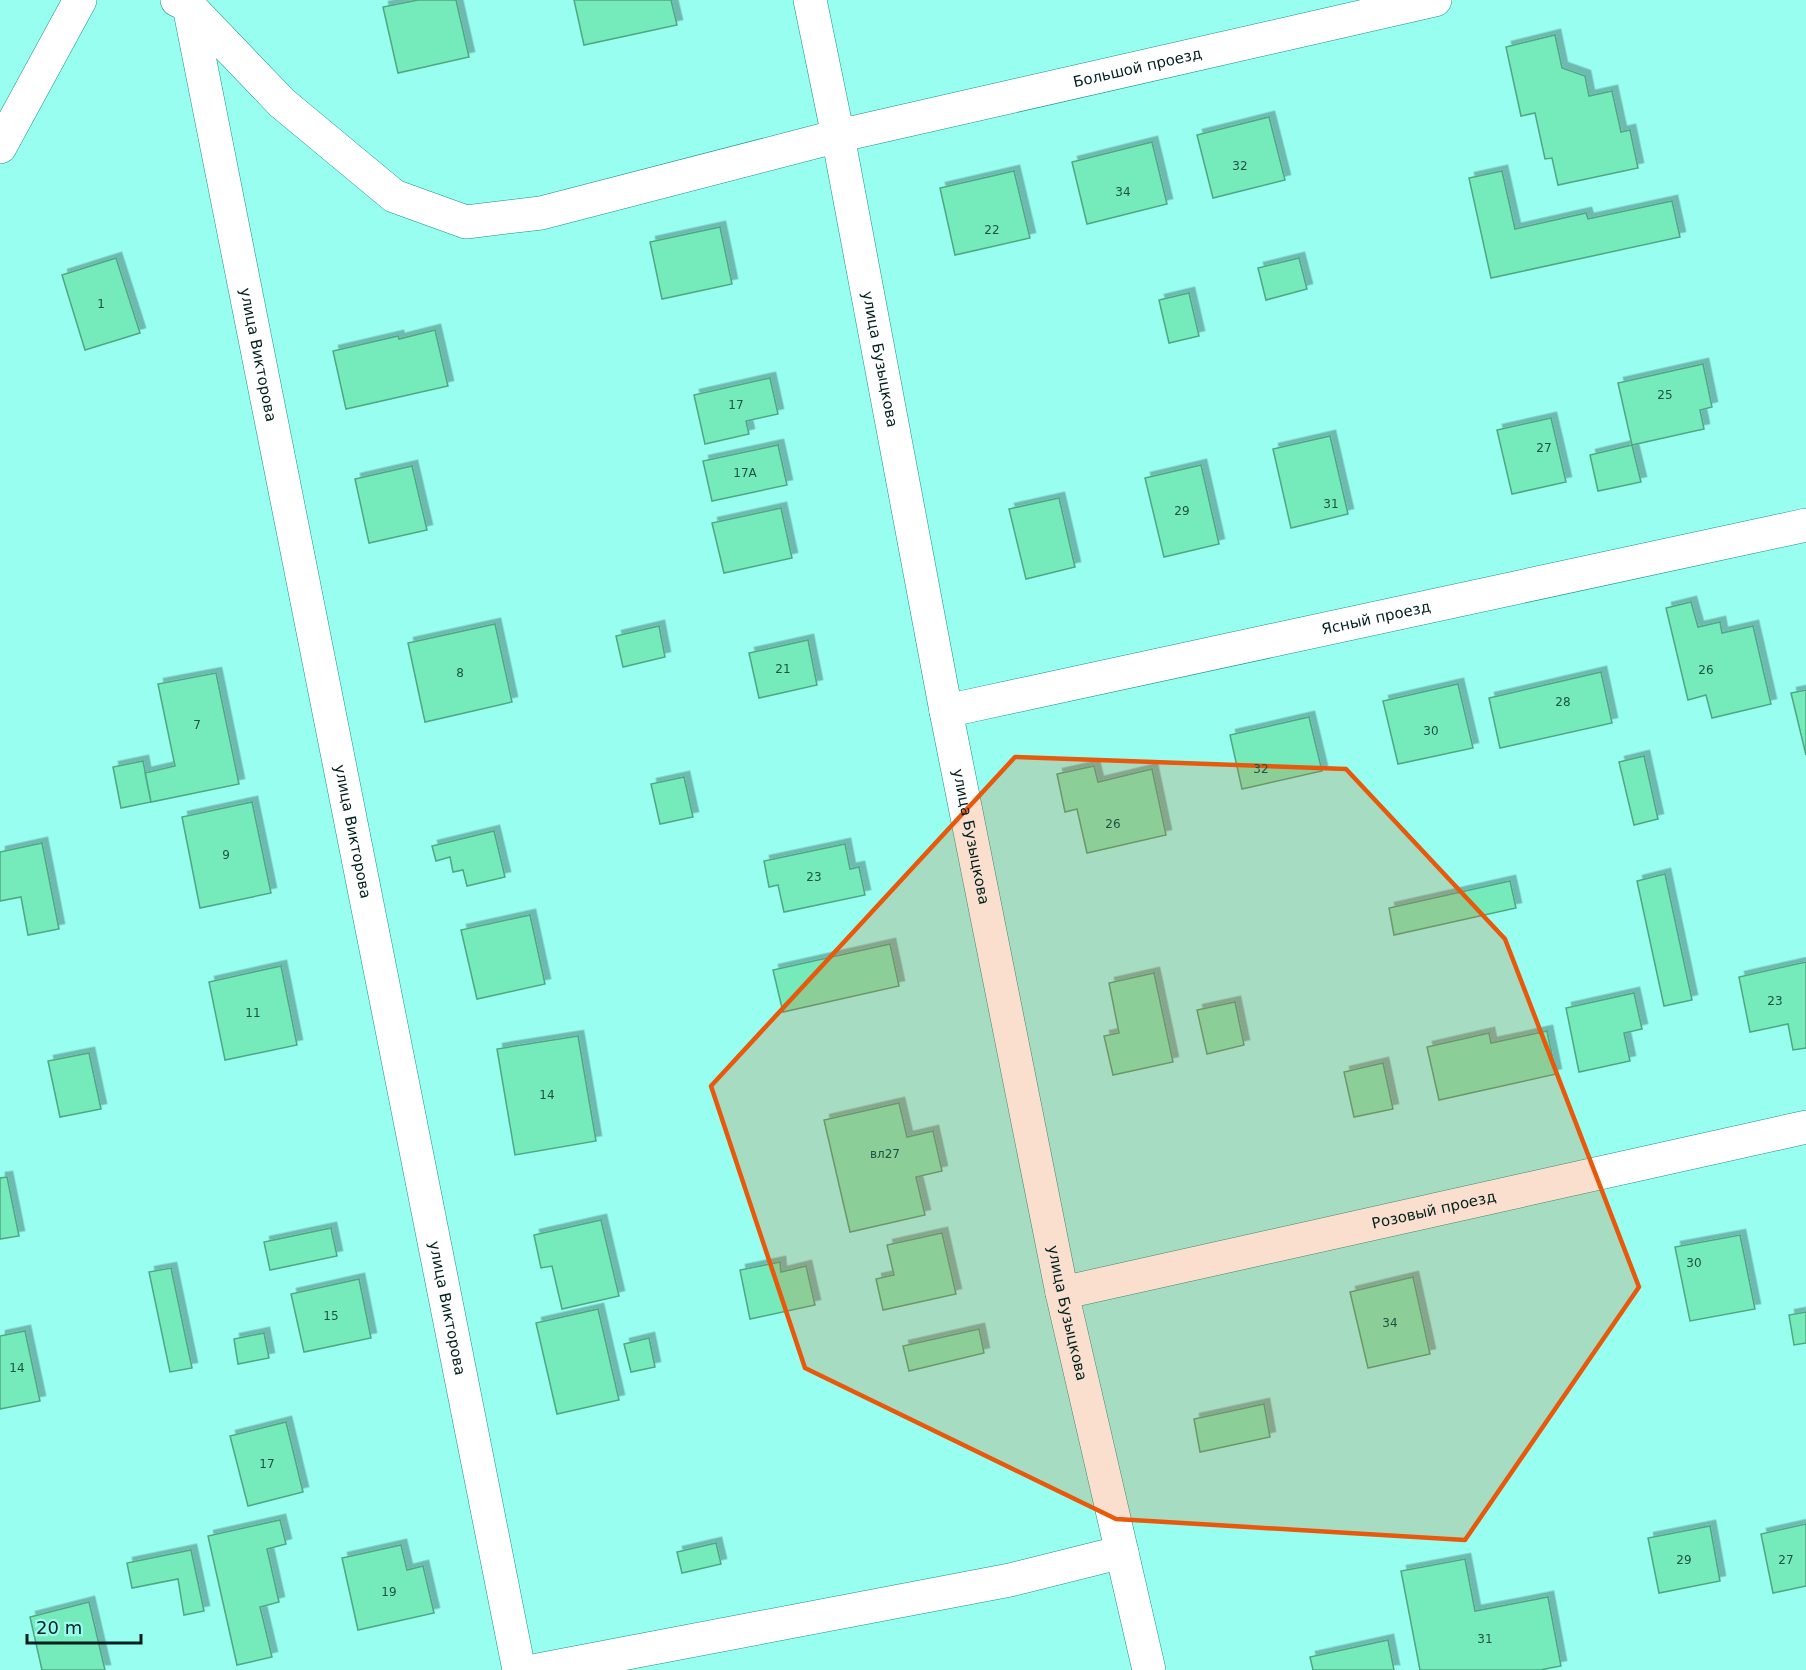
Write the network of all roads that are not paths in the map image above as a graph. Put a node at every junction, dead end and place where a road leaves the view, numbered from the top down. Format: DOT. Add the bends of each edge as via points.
graph roads {
  1 [pos="80,0"];
  2 [pos="810,0"];
  3 [pos="1435,0"];
  4 [pos="183,3"];
  5 [pos="838,136"];
  6 [pos="0,147"];
  7 [pos="1806,525"];
  8 [pos="946,711"];
  9 [pos="1806,1127"];
  10 [pos="1062,1293"];
  11 [pos="1122,1552"];
  12 [pos="519,1670"];
  13 [pos="538,1670"];
  14 [pos="1149,1670"];
  1 -- 6 [label="street"];
  2 -- 5 [label="street, улица Бузыцкова"];
  3 -- 5 [label="street, Большой проезд"];
  4 -- 5 [label="street, Большой проезд" via="282,103 393,196 466,222 541,213"];
  4 -- 12 [label="street, улица Викторова"];
  5 -- 8 [label="street, улица Бузыцкова"];
  7 -- 8 [label="street, Ясный проезд"];
  8 -- 10 [label="street, улица Бузыцкова"];
  9 -- 10 [label="street, Розовый проезд"];
  10 -- 11 [label="street, улица Бузыцкова"];
  11 -- 13 [label="street" via="1010,1580"];
  11 -- 14 [label="street, улица Бузыцкова"];
}
